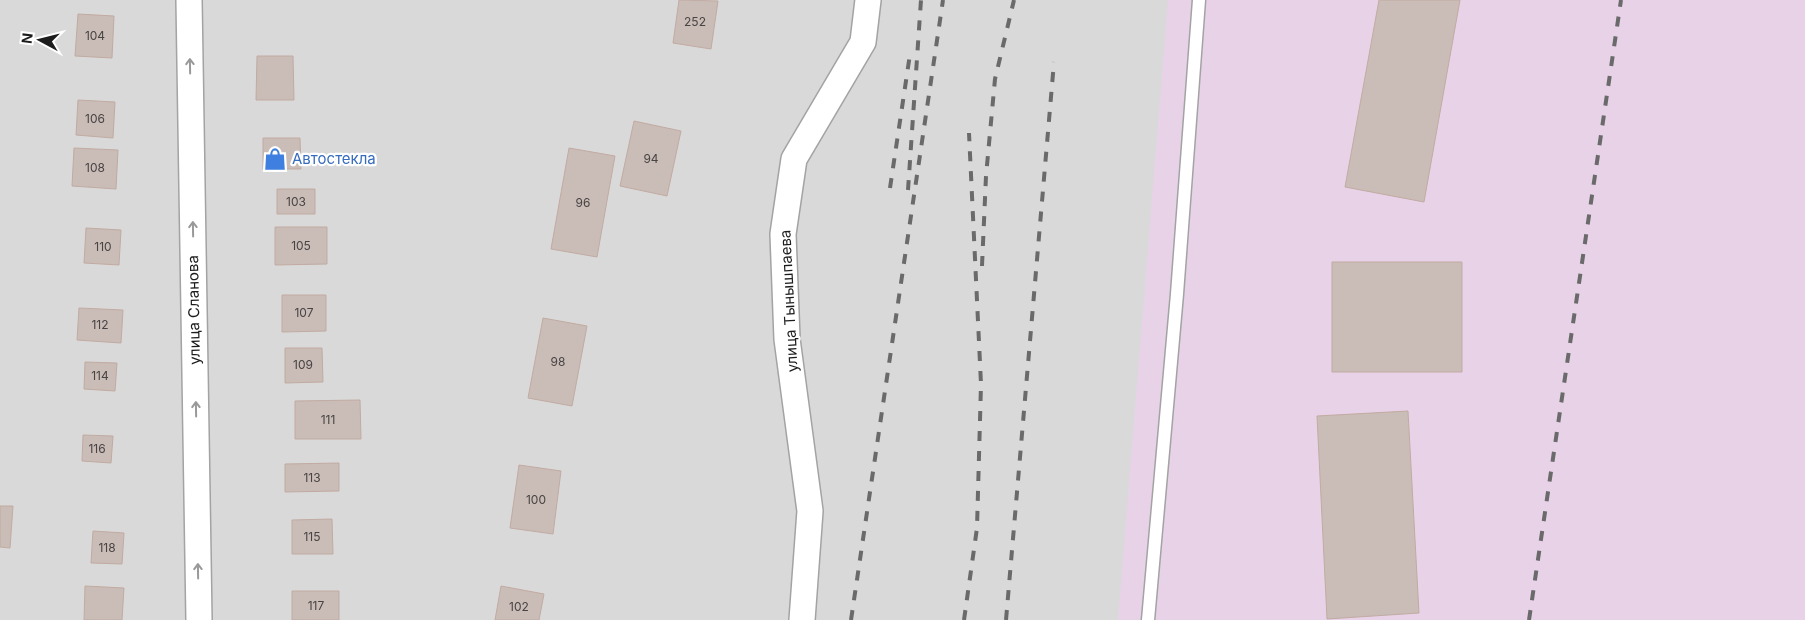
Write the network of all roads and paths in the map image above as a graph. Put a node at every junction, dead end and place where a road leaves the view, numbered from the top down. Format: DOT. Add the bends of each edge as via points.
graph roads {
  1 [pos="189,0"];
  2 [pos="868,0"];
  3 [pos="1198,0"];
  4 [pos="199,620"];
  5 [pos="802,620"];
  6 [pos="1148,620"];
  4 -- 1 [label="street, улица Сланова, one-way"];
  2 -- 5 [label="street, улица Тынышпаева" via="863,42 794,158 783,234 787,339 810,511"];
  3 -- 6 [label="lane" via="1177,294"];
}
